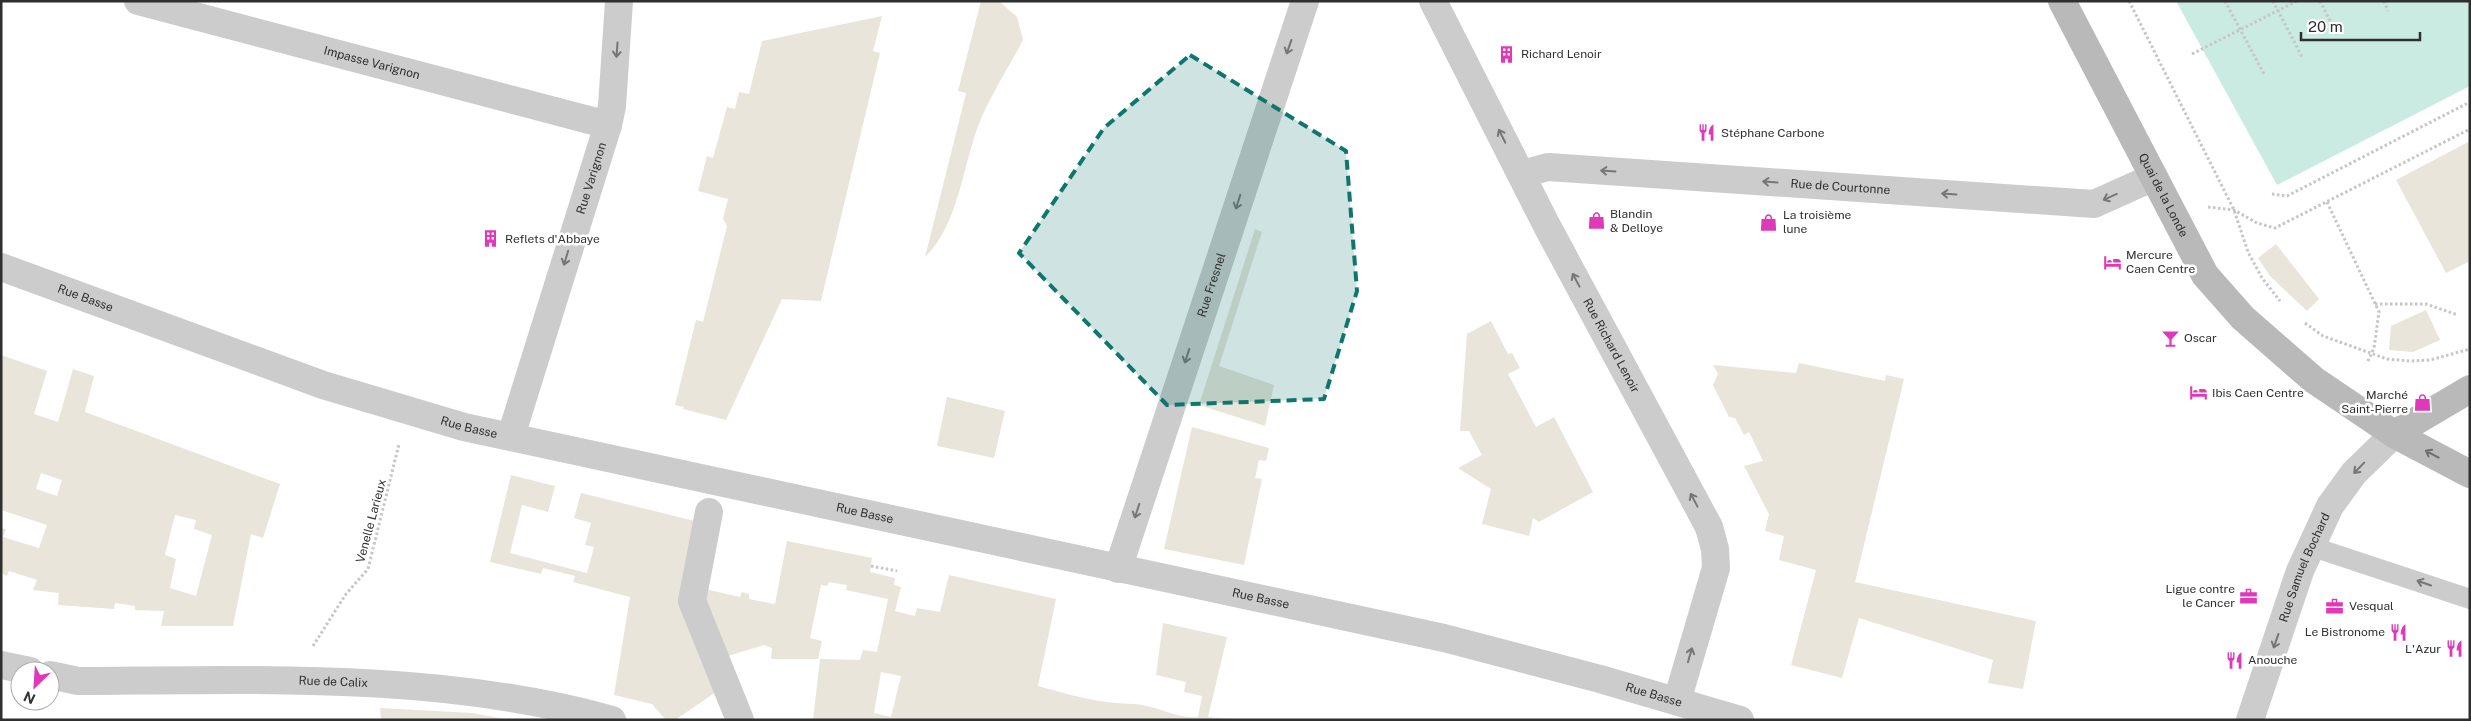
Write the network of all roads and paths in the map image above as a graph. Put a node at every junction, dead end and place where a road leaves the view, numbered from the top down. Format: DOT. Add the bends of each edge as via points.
graph roads {
  1 [pos="138,1"];
  2 [pos="619,1"];
  3 [pos="1305,1"];
  4 [pos="1432,1"];
  5 [pos="2062,1"];
  6 [pos="2129,1"];
  7 [pos="2225,1"];
  8 [pos="2273,1"];
  9 [pos="2297,1"];
  10 [pos="2320,1"];
  11 [pos="2384,1"];
  12 [pos="2278,11"];
  13 [pos="2388,11"];
  14 [pos="2240,30"];
  15 [pos="2338,36"];
  16 [pos="2192,54"];
  17 [pos="2302,57"];
  18 [pos="2264,74"];
  19 [pos="2470,102"];
  20 [pos="608,124"];
  21 [pos="2470,129"];
  22 [pos="1522,174"];
  23 [pos="2154,177"];
  24 [pos="2272,194"];
  25 [pos="2327,202"];
  26 [pos="2207,207"];
  27 [pos="2234,210"];
  28 [pos="1,266"];
  29 [pos="2375,304"];
  30 [pos="2283,306"];
  31 [pos="2458,315"];
  32 [pos="2299,318"];
  33 [pos="2470,349"];
  34 [pos="2373,352"];
  35 [pos="2367,364"];
  36 [pos="2470,389"];
  37 [pos="2394,434"];
  38 [pos="511,436"];
  39 [pos="400,439"];
  40 [pos="2470,474"];
  41 [pos="709,512"];
  42 [pos="2310,546"];
  43 [pos="871,566"];
  44 [pos="1118,569"];
  45 [pos="896,571"];
  46 [pos="2470,599"];
  47 [pos="60,677"];
  48 [pos="305,680"];
  49 [pos="1677,702"];
  50 [pos="612,720"];
  51 [pos="740,720"];
  52 [pos="1740,720"];
  53 [pos="2250,720"];
  1 -- 20 [label="street, Impasse Varignon"];
  2 -- 20 [label="street, Rue Varignon, one-way"];
  3 -- 44 [label="street, Rue Fresnel, one-way"];
  22 -- 4 [label="street, Rue Richard Lenoir, one-way"];
  5 -- 23 [label="street, Quai de la Londe"];
  6 -- 27 [label="path"];
  7 -- 14 [label="path"];
  8 -- 12 [label="path"];
  9 -- 12 [label="path"];
  10 -- 15 [label="path"];
  11 -- 13 [label="path"];
  12 -- 14 [label="path"];
  12 -- 17 [label="path"];
  14 -- 16 [label="path"];
  14 -- 18 [label="path"];
  19 -- 24 [label="path" via="2287,196"];
  20 -- 38 [label="street, Rue Varignon, one-way"];
  21 -- 25 [label="path"];
  23 -- 22 [label="street, Rue de Courtonne, one-way" via="2094,204 1548,167"];
  49 -- 22 [label="street, Rue Richard Lenoir, one-way" via="1716,568 1709,527"];
  23 -- 37 [label="street, Quai de la Londe" via="2205,275 2243,318 2314,380"];
  25 -- 27 [label="path" via="2275,228 2257,223"];
  25 -- 29 [label="path"];
  26 -- 27 [label="path"];
  27 -- 30 [label="path" via="2248,252"];
  28 -- 38 [label="street, Rue Basse" via="323,385 408,412"];
  29 -- 31 [label="path" via="2426,304"];
  29 -- 34 [label="path" via="2379,312"];
  32 -- 34 [label="path" via="2323,336"];
  33 -- 34 [label="path" via="2410,362 2387,359"];
  34 -- 35 [label="path"];
  36 -- 37 [label="street"];
  40 -- 37 [label="street, Quai de la Londe, one-way"];
  37 -- 42 [label="street, Rue Samuel Bochard, one-way" via="2347,482 2330,506"];
  38 -- 44 [label="street, Rue Basse"];
  39 -- 48 [label="path, Venelle Larieux" via="368,569 346,594 307,655"];
  41 -- 51 [label="street" via="692,601"];
  46 -- 42 [label="lane, one-way"];
  42 -- 53 [label="street, Rue Samuel Bochard, one-way"];
  43 -- 45 [label="path"];
  44 -- 49 [label="street, Rue Basse" via="1444,638"];
  47 -- 48 [label="street, Rue de Calix" via="78,681"];
  48 -- 50 [label="street, Rue de Calix" via="521,698"];
  49 -- 52 [label="street, Rue Basse"];
}
